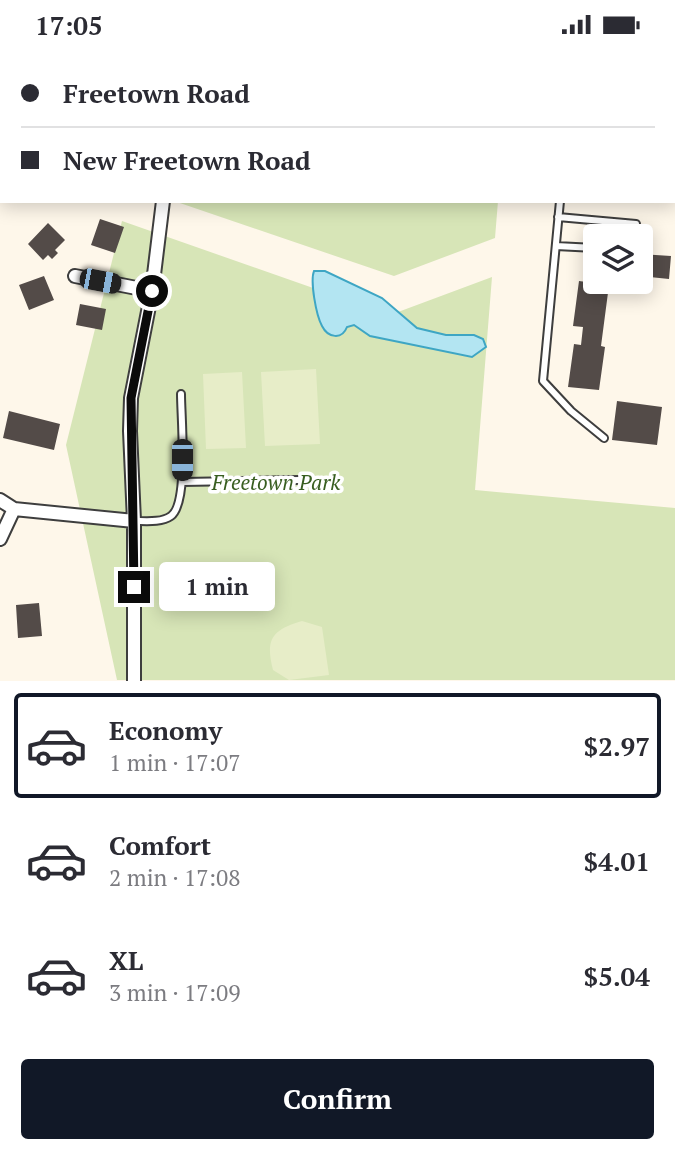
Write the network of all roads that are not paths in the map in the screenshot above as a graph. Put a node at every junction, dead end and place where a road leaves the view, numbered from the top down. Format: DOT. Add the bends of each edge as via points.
graph roads {
  1 [pos="163,203"];
  2 [pos="560,203"];
  3 [pos="558,218"];
  4 [pos="636,224"];
  5 [pos="556,246"];
  6 [pos="583,247"];
  7 [pos="75,276"];
  8 [pos="152,291"];
  9 [pos="181,394"];
  10 [pos="604,438"];
  11 [pos="300,480"];
  12 [pos="182,482"];
  13 [pos="0,500"];
  14 [pos="15,509"];
  15 [pos="134,521"];
  16 [pos="0,539"];
  17 [pos="134,681"];
  1 -- 8 [label="street"];
  2 -- 3 [label="lane"];
  3 -- 4 [label="lane"];
  3 -- 5 [label="lane"];
  5 -- 6 [label="lane"];
  5 -- 10 [label="lane" via="544,381"];
  7 -- 8 [label="street"];
  8 -- 15 [label="street" via="131,398"];
  9 -- 12 [label="lane"];
  11 -- 12 [label="lane"];
  12 -- 15 [label="lane" via="179,507 170,517"];
  13 -- 14 [label="street"];
  14 -- 15 [label="street"];
  14 -- 16 [label="street"];
  15 -- 17 [label="street"];
}
